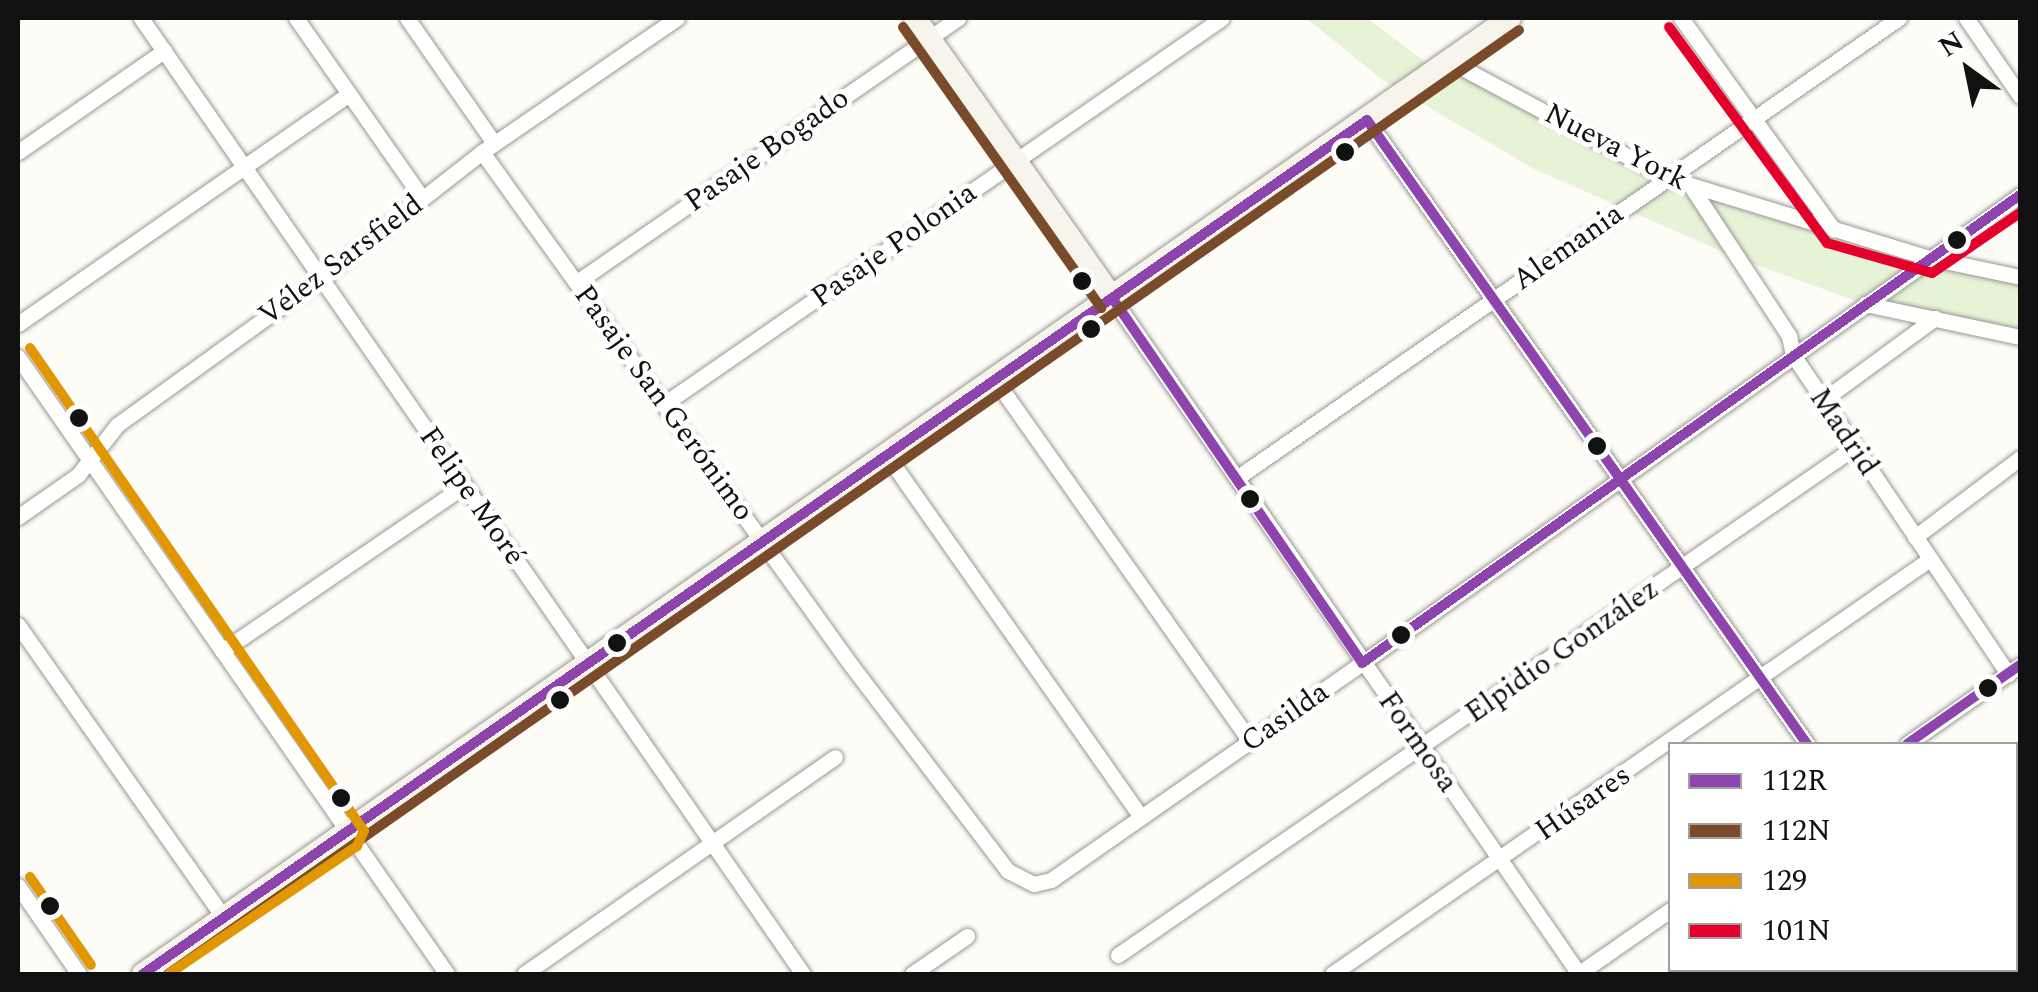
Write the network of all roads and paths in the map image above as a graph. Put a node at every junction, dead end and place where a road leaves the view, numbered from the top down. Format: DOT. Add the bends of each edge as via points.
graph roads {
  1 [pos="141,18"];
  2 [pos="296,18"];
  3 [pos="406,18"];
  4 [pos="677,18"];
  5 [pos="915,18"];
  6 [pos="958,18"];
  7 [pos="1222,18"];
  8 [pos="1510,18"];
  9 [pos="1681,18"];
  10 [pos="1899,18"];
  11 [pos="1966,18"];
  12 [pos="929,37"];
  13 [pos="164,51"];
  14 [pos="1450,60"];
  15 [pos="349,94"];
  16 [pos="2020,96"];
  17 [pos="1754,118"];
  18 [pos="1367,120"];
  19 [pos="488,148"];
  20 [pos="18,152"];
  21 [pos="1016,160"];
  22 [pos="244,166"];
  23 [pos="1668,178"];
  24 [pos="1690,186"];
  25 [pos="2020,195"];
  26 [pos="422,198"];
  27 [pos="1834,230"];
  28 [pos="1930,258"];
  29 [pos="2016,272"];
  30 [pos="322,277"];
  31 [pos="576,282"];
  32 [pos="1113,299"];
  33 [pos="1494,299"];
  34 [pos="1865,304"];
  35 [pos="1936,318"];
  36 [pos="18,324"];
  37 [pos="2020,337"];
  38 [pos="1793,355"];
  39 [pos="18,357"];
  40 [pos="996,381"];
  41 [pos="1823,400"];
  42 [pos="664,404"];
  43 [pos="1855,448"];
  44 [pos="888,457"];
  45 [pos="2020,458"];
  46 [pos="90,460"];
  47 [pos="1238,477"];
  48 [pos="1620,478"];
  49 [pos="464,485"];
  50 [pos="18,517"];
  51 [pos="1915,537"];
  52 [pos="765,543"];
  53 [pos="1930,559"];
  54 [pos="1682,568"];
  55 [pos="18,624"];
  56 [pos="222,651"];
  57 [pos="1362,663"];
  58 [pos="588,664"];
  59 [pos="2014,670"];
  60 [pos="1761,679"];
  61 [pos="1250,741"];
  62 [pos="1671,742"];
  63 [pos="1806,742"];
  64 [pos="1910,742"];
  65 [pos="1668,744"];
  66 [pos="1423,747"];
  67 [pos="835,757"];
  68 [pos="1141,817"];
  69 [pos="349,834"];
  70 [pos="712,843"];
  71 [pos="1500,861"];
  72 [pos="1034,884"];
  73 [pos="18,886"];
  74 [pos="1668,911"];
  75 [pos="224,918"];
  76 [pos="967,936"];
  77 [pos="1118,955"];
  78 [pos="79,974"];
  79 [pos="143,974"];
  80 [pos="447,974"];
  81 [pos="524,974"];
  82 [pos="803,974"];
  83 [pos="912,974"];
  84 [pos="1332,974"];
  85 [pos="1579,974"];
  1 -- 13 [label="street, Felipe Moré"];
  2 -- 15 [label="street"];
  3 -- 19 [label="street, Pasaje San Gerónimo"];
  4 -- 19 [label="street, Vélez Sarsfield"];
  5 -- 12 [label="main road, Formosa"];
  6 -- 12 [label="street, Pasaje Bogado"];
  7 -- 21 [label="street, Pasaje Polonia"];
  8 -- 14 [label="main road"];
  9 -- 17 [label="street"];
  10 -- 17 [label="street, Alemania"];
  11 -- 16 [label="street"];
  12 -- 21 [label="main road, Formosa"];
  12 -- 31 [label="street, Pasaje Bogado"];
  13 -- 20 [label="street"];
  13 -- 22 [label="street, Felipe Moré"];
  14 -- 18 [label="main road"];
  14 -- 23 [label="street, Nueva York"];
  15 -- 22 [label="street"];
  15 -- 26 [label="street"];
  17 -- 23 [label="street, Alemania"];
  17 -- 27 [label="street"];
  18 -- 32 [label="main road"];
  18 -- 33 [label="street"];
  19 -- 26 [label="street, Vélez Sarsfield"];
  19 -- 31 [label="street, Pasaje San Gerónimo"];
  21 -- 32 [label="main road, Formosa"];
  21 -- 42 [label="street, Pasaje Polonia"];
  22 -- 30 [label="street, Felipe Moré"];
  22 -- 36 [label="street"];
  23 -- 24 [label="street, Nueva York"];
  23 -- 33 [label="street, Alemania"];
  24 -- 27 [label="street, Nueva York"];
  24 -- 38 [label="street, Madrid" via="1788,336"];
  25 -- 28 [label="street, Casilda"];
  26 -- 30 [label="street, Vélez Sarsfield"];
  27 -- 28 [label="street, Nueva York"];
  28 -- 29 [label="street, Nueva York"];
  28 -- 34 [label="street, Casilda"];
  30 -- 46 [label="street, Vélez Sarsfield" via="118,425"];
  30 -- 49 [label="street, Felipe Moré"];
  31 -- 42 [label="street, Pasaje San Gerónimo"];
  32 -- 40 [label="main road"];
  32 -- 47 [label="street, Formosa"];
  33 -- 47 [label="street, Alemania"];
  33 -- 48 [label="street"];
  34 -- 35 [label="street"];
  34 -- 38 [label="street, Casilda"];
  35 -- 37 [label="street"];
  35 -- 41 [label="street"];
  38 -- 41 [label="street, Madrid"];
  38 -- 48 [label="street, Casilda"];
  39 -- 46 [label="street"];
  40 -- 44 [label="main road"];
  40 -- 61 [label="street"];
  41 -- 43 [label="street, Madrid"];
  42 -- 52 [label="street, Pasaje San Gerónimo"];
  43 -- 51 [label="street, Madrid"];
  43 -- 54 [label="street, Elpidio González"];
  44 -- 52 [label="main road"];
  44 -- 68 [label="street"];
  45 -- 51 [label="street"];
  46 -- 50 [label="street, Vélez Sarsfield"];
  46 -- 56 [label="street"];
  47 -- 57 [label="street, Formosa"];
  48 -- 54 [label="street"];
  48 -- 57 [label="street, Casilda"];
  49 -- 56 [label="street"];
  49 -- 58 [label="street, Felipe Moré"];
  51 -- 53 [label="street, Madrid"];
  52 -- 58 [label="main road"];
  52 -- 72 [label="street, Pasaje San Gerónimo" via="1008,871"];
  53 -- 59 [label="street, Madrid"];
  53 -- 60 [label="street, Húsares"];
  54 -- 60 [label="street"];
  54 -- 66 [label="street, Elpidio González"];
  55 -- 75 [label="street"];
  56 -- 69 [label="street"];
  57 -- 61 [label="street, Casilda"];
  57 -- 66 [label="street, Formosa"];
  58 -- 69 [label="main road"];
  58 -- 70 [label="street, Felipe Moré"];
  59 -- 64 [label="street"];
  60 -- 62 [label="street, Húsares"];
  60 -- 63 [label="street"];
  61 -- 68 [label="street, Casilda"];
  65 -- 71 [label="street, Húsares"];
  66 -- 71 [label="street, Formosa"];
  66 -- 77 [label="street, Elpidio González"];
  67 -- 70 [label="street"];
  68 -- 72 [label="street, Casilda" via="1051,880"];
  69 -- 75 [label="main road"];
  69 -- 80 [label="street"];
  70 -- 81 [label="street"];
  70 -- 82 [label="street, Felipe Moré"];
  71 -- 84 [label="street, Húsares"];
  71 -- 85 [label="street, Formosa"];
  73 -- 78 [label="street"];
  74 -- 85 [label="street"];
  75 -- 79 [label="main road"];
  76 -- 83 [label="street"];
}
